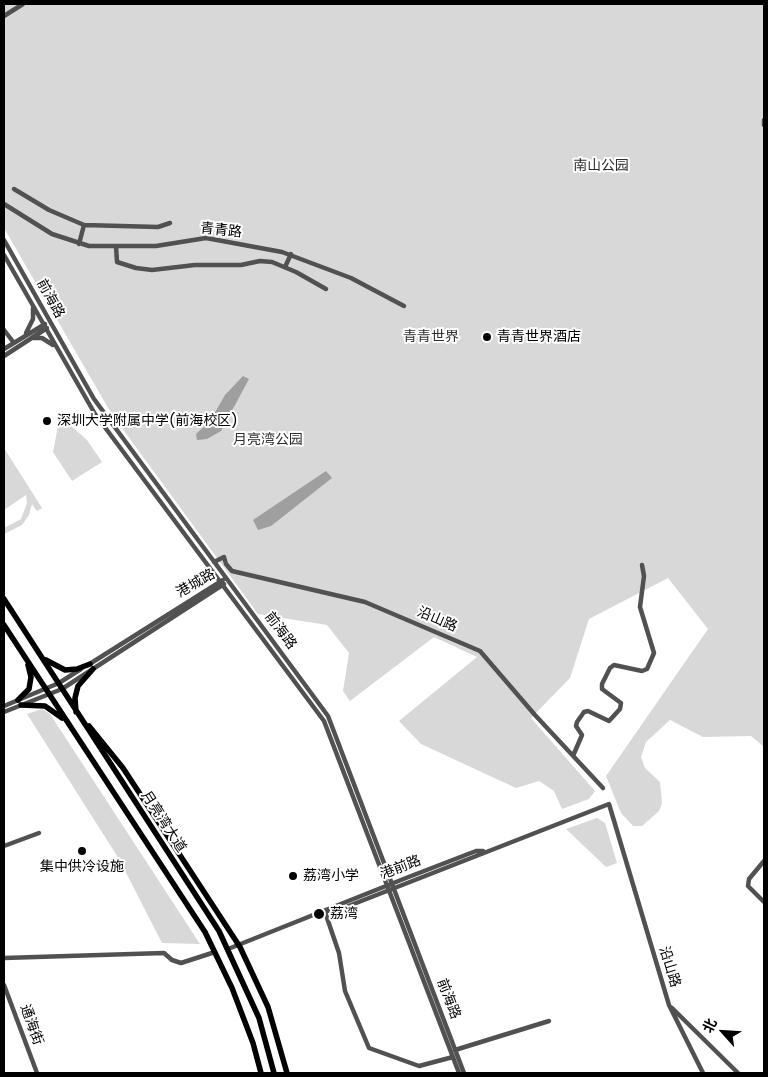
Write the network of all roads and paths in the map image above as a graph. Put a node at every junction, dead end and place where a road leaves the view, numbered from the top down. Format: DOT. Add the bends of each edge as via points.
graph roads {
  1 [pos="23,4"];
  2 [pos="4,16"];
  3 [pos="764,120"];
  4 [pos="764,125"];
  5 [pos="14,188"];
  6 [pos="4,204"];
  7 [pos="170,222"];
  8 [pos="84,225"];
  9 [pos="4,240"];
  10 [pos="79,244"];
  11 [pos="116,246"];
  12 [pos="291,254"];
  13 [pos="4,255"];
  14 [pos="285,267"];
  15 [pos="326,289"];
  16 [pos="32,304"];
  17 [pos="404,306"];
  18 [pos="43,324"];
  19 [pos="51,324"];
  20 [pos="46,329"];
  21 [pos="4,330"];
  22 [pos="23,337"];
  23 [pos="32,338"];
  24 [pos="14,343"];
  25 [pos="57,348"];
  26 [pos="4,349"];
  27 [pos="4,356"];
  28 [pos="214,562"];
  29 [pos="642,565"];
  30 [pos="227,579"];
  31 [pos="220,580"];
  32 [pos="224,585"];
  33 [pos="4,599"];
  34 [pos="4,625"];
  35 [pos="38,652"];
  36 [pos="26,658"];
  37 [pos="91,666"];
  38 [pos="60,686"];
  39 [pos="48,692"];
  40 [pos="19,703"];
  41 [pos="4,706"];
  42 [pos="4,712"];
  43 [pos="79,717"];
  44 [pos="70,726"];
  45 [pos="573,756"];
  46 [pos="603,788"];
  47 [pos="609,804"];
  48 [pos="39,833"];
  49 [pos="4,846"];
  50 [pos="764,861"];
  51 [pos="391,887"];
  52 [pos="764,902"];
  53 [pos="326,911"];
  54 [pos="228,949"];
  55 [pos="216,952"];
  56 [pos="4,958"];
  57 [pos="4,984"];
  58 [pos="669,1005"];
  59 [pos="549,1021"];
  60 [pos="455,1050"];
  61 [pos="453,1057"];
  62 [pos="37,1073"];
  63 [pos="261,1073"];
  64 [pos="274,1073"];
  65 [pos="286,1073"];
  66 [pos="459,1073"];
  67 [pos="464,1073"];
  68 [pos="703,1073"];
  69 [pos="738,1073"];
  1 -- 2 [label="street"];
  3 -- 4 [label="street"];
  5 -- 8 [label="street" via="50,210"];
  6 -- 10 [label="street, 青青路" via="38,226"];
  7 -- 8 [label="street" via="158,227"];
  8 -- 10 [label="street"];
  9 -- 19 [label="street, 前海路"];
  10 -- 11 [label="street, 青青路"];
  11 -- 12 [label="street, 青青路" via="156,246 206,238"];
  11 -- 14 [label="street" via="117,262 144,270 209,264 241,265 260,261"];
  12 -- 14 [label="street"];
  12 -- 17 [label="street, 青青路" via="351,278"];
  13 -- 16 [label="street, 前海路"];
  14 -- 15 [label="street"];
  16 -- 18 [label="street, 前海路"];
  16 -- 22 [label="street" via="33,319"];
  18 -- 19 [label="street"];
  18 -- 20 [label="street, 前海路"];
  18 -- 22 [label="street"];
  19 -- 20 [label="street"];
  19 -- 28 [label="street, 前海路" via="98,405"];
  20 -- 23 [label="street"];
  20 -- 25 [label="street, 前海路"];
  21 -- 24 [label="street"];
  22 -- 24 [label="street"];
  23 -- 25 [label="street" via="42,338"];
  23 -- 27 [label="street"];
  24 -- 26 [label="street"];
  25 -- 31 [label="street, 前海路" via="96,414"];
  28 -- 30 [label="street, 前海路"];
  28 -- 45 [label="street, 沿山路" via="224,557 232,571 365,602 480,651"];
  29 -- 45 [label="street" via="644,576 640,608 654,653 647,669 642,671 614,665 610,668 602,689 621,703 620,709 609,721 584,712 576,722 582,735"];
  30 -- 31 [label="street, 港城路"];
  30 -- 32 [label="street, 港城路"];
  30 -- 51 [label="street, 前海路" via="328,716"];
  31 -- 32 [label="street, 前海路"];
  31 -- 37 [label="street, 港城路"];
  32 -- 37 [label="street, 港城路"];
  32 -- 51 [label="street, 前海路" via="327,726"];
  33 -- 35 [label="main road, 月亮湾大道"];
  34 -- 36 [label="main road, 月亮湾大道"];
  35 -- 37 [label="main road" via="52,665 65,670"];
  35 -- 38 [label="main road, 月亮湾大道"];
  36 -- 39 [label="main road, 月亮湾大道"];
  36 -- 40 [label="main road" via="31,682"];
  37 -- 38 [label="street, 港城路"];
  37 -- 43 [label="main road" via="76,692"];
  38 -- 39 [label="street, 港城路"];
  38 -- 43 [label="main road, 月亮湾大道"];
  39 -- 40 [label="street, 港城路"];
  39 -- 44 [label="main road, 月亮湾大道"];
  40 -- 41 [label="street"];
  40 -- 42 [label="street"];
  40 -- 44 [label="main road" via="45,706"];
  43 -- 54 [label="main road, 月亮湾大道" via="212,919"];
  43 -- 65 [label="main road" via="123,768 244,954 274,1023"];
  44 -- 55 [label="main road, 月亮湾大道"];
  45 -- 46 [label="street, 沿山路"];
  47 -- 51 [label="street, 港前路"];
  47 -- 58 [label="street, 沿山路"];
  48 -- 49 [label="street"];
  50 -- 52 [label="street" via="748,886"];
  51 -- 53 [label="street, 港前路" via="346,907"];
  51 -- 60 [label="street, 前海路"];
  51 -- 61 [label="street, 前海路"];
  53 -- 54 [label="street, 港前路"];
  53 -- 61 [label="street" via="339,953 345,991 369,1048 419,1066"];
  54 -- 64 [label="main road, 月亮湾大道" via="258,1018"];
  55 -- 56 [label="street" via="181,963 164,952"];
  55 -- 63 [label="main road, 月亮湾大道" via="244,1018"];
  57 -- 62 [label="street, 通海街"];
  58 -- 68 [label="street, 沿山路"];
  58 -- 69 [label="street"];
  59 -- 60 [label="street"];
  60 -- 67 [label="street, 前海路"];
  61 -- 66 [label="street, 前海路"];
}
